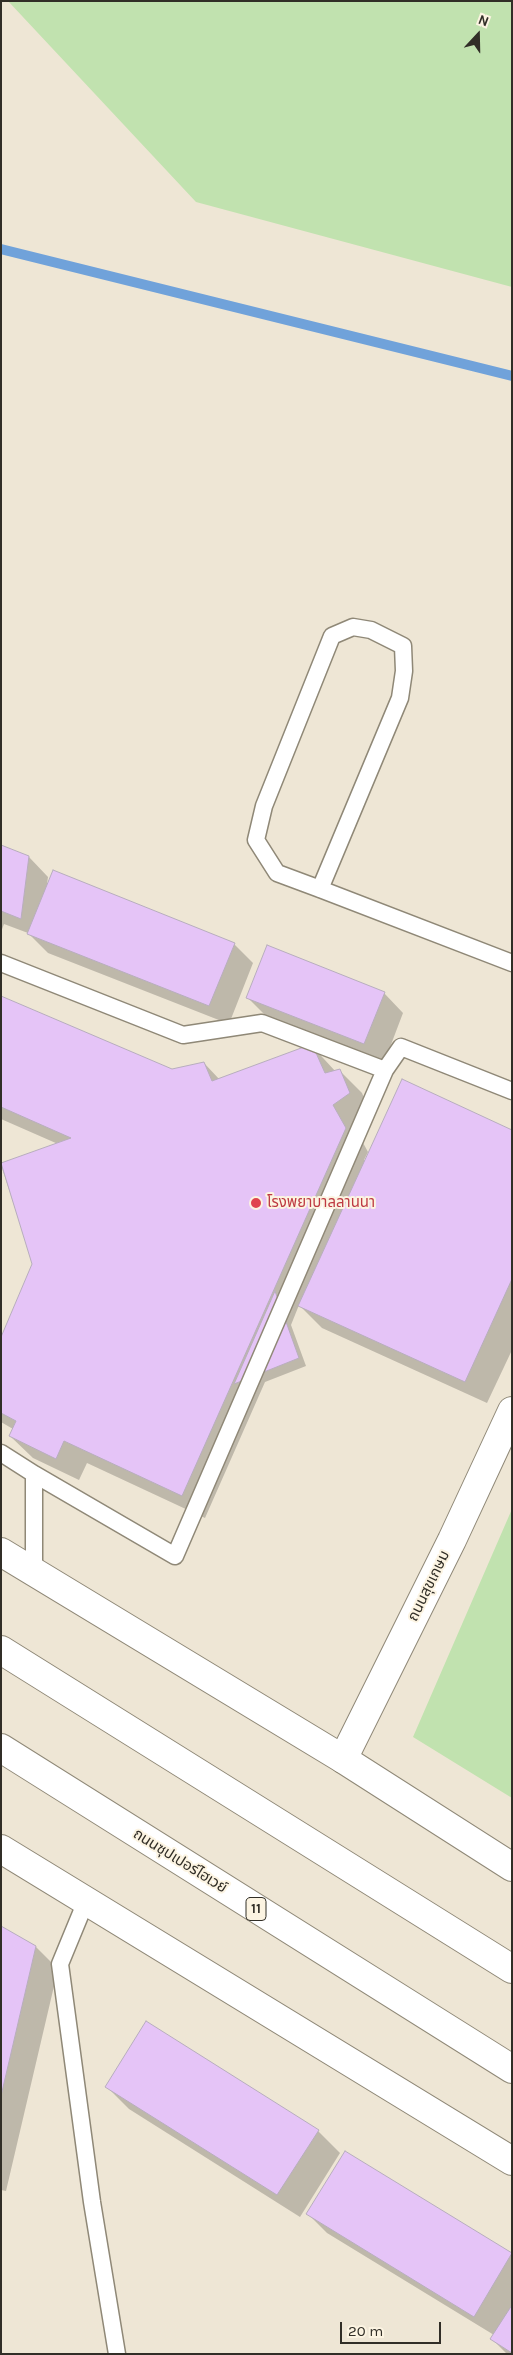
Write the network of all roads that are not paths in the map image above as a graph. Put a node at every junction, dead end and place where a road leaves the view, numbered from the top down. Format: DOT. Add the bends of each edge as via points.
graph roads {
  1 [pos="320,889"];
  2 [pos="1,963"];
  3 [pos="512,963"];
  4 [pos="385,1070"];
  5 [pos="512,1091"];
  6 [pos="512,1411"];
  7 [pos="1,1454"];
  8 [pos="34,1474"];
  9 [pos="1,1552"];
  10 [pos="34,1570"];
  11 [pos="1,1650"];
  12 [pos="1,1748"];
  13 [pos="343,1759"];
  14 [pos="1,1850"];
  15 [pos="512,1867"];
  16 [pos="86,1901"];
  17 [pos="512,1969"];
  18 [pos="512,2069"];
  19 [pos="512,2161"];
  20 [pos="118,2354"];
  1 -- 1 [label="lane" via="400,698 404,671 403,646 371,630 353,627 332,636 264,806 256,840 277,873"];
  1 -- 3 [label="lane"];
  2 -- 4 [label="lane" via="183,1035 262,1023"];
  4 -- 5 [label="lane" via="401,1047"];
  4 -- 8 [label="lane" via="175,1556"];
  6 -- 13 [label="main road, ถนนสุขเกษม"];
  7 -- 8 [label="lane"];
  8 -- 10 [label="lane"];
  9 -- 10 [label="main road"];
  10 -- 13 [label="main road"];
  11 -- 17 [label="main road"];
  12 -- 18 [label="main road, ถนนซุปเปอร์ไฮเวย์ / 11"];
  13 -- 15 [label="main road"];
  14 -- 16 [label="main road"];
  16 -- 19 [label="main road"];
  16 -- 20 [label="lane" via="60,1964 92,2202"];
}
